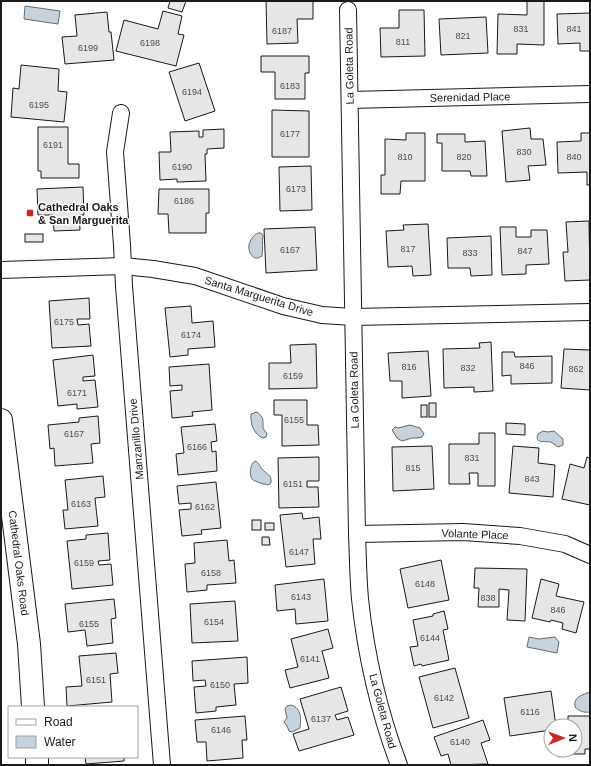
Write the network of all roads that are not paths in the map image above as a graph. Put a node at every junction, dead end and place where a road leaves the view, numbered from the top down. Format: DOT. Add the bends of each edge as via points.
graph roads {
  1 [pos="348,10"];
  2 [pos="590,94"];
  3 [pos="350,100"];
  4 [pos="121,113"];
  5 [pos="123,266"];
  6 [pos="1,270"];
  7 [pos="590,312"];
  8 [pos="353,317"];
  9 [pos="1,420"];
  10 [pos="357,534"];
  11 [pos="590,555"];
  12 [pos="33,706"];
  13 [pos="162,765"];
  14 [pos="399,765"];
  1 -- 3 [label="street, La Goleta Road"];
  2 -- 3 [label="street, Serenidad Place"];
  3 -- 8 [label="street, La Goleta Road"];
  4 -- 5 [label="street, Manzanillo Drive" via="115,152"];
  5 -- 6 [label="street, Santa Marguerita Drive"];
  5 -- 8 [label="street, Santa Marguerita Drive" via="153,268 194,276 283,306 322,315"];
  5 -- 13 [label="street, Manzanillo Drive"];
  7 -- 8 [label="street, Santa Marguerita Drive"];
  8 -- 10 [label="street, La Goleta Road"];
  9 -- 12 [label="main road, Cathedral Oaks Road" via="29,644"];
  10 -- 11 [label="street, Volante Place" via="463,532 520,536 565,544"];
  10 -- 14 [label="street, La Goleta Road" via="360,598 368,654 378,699"];
}
